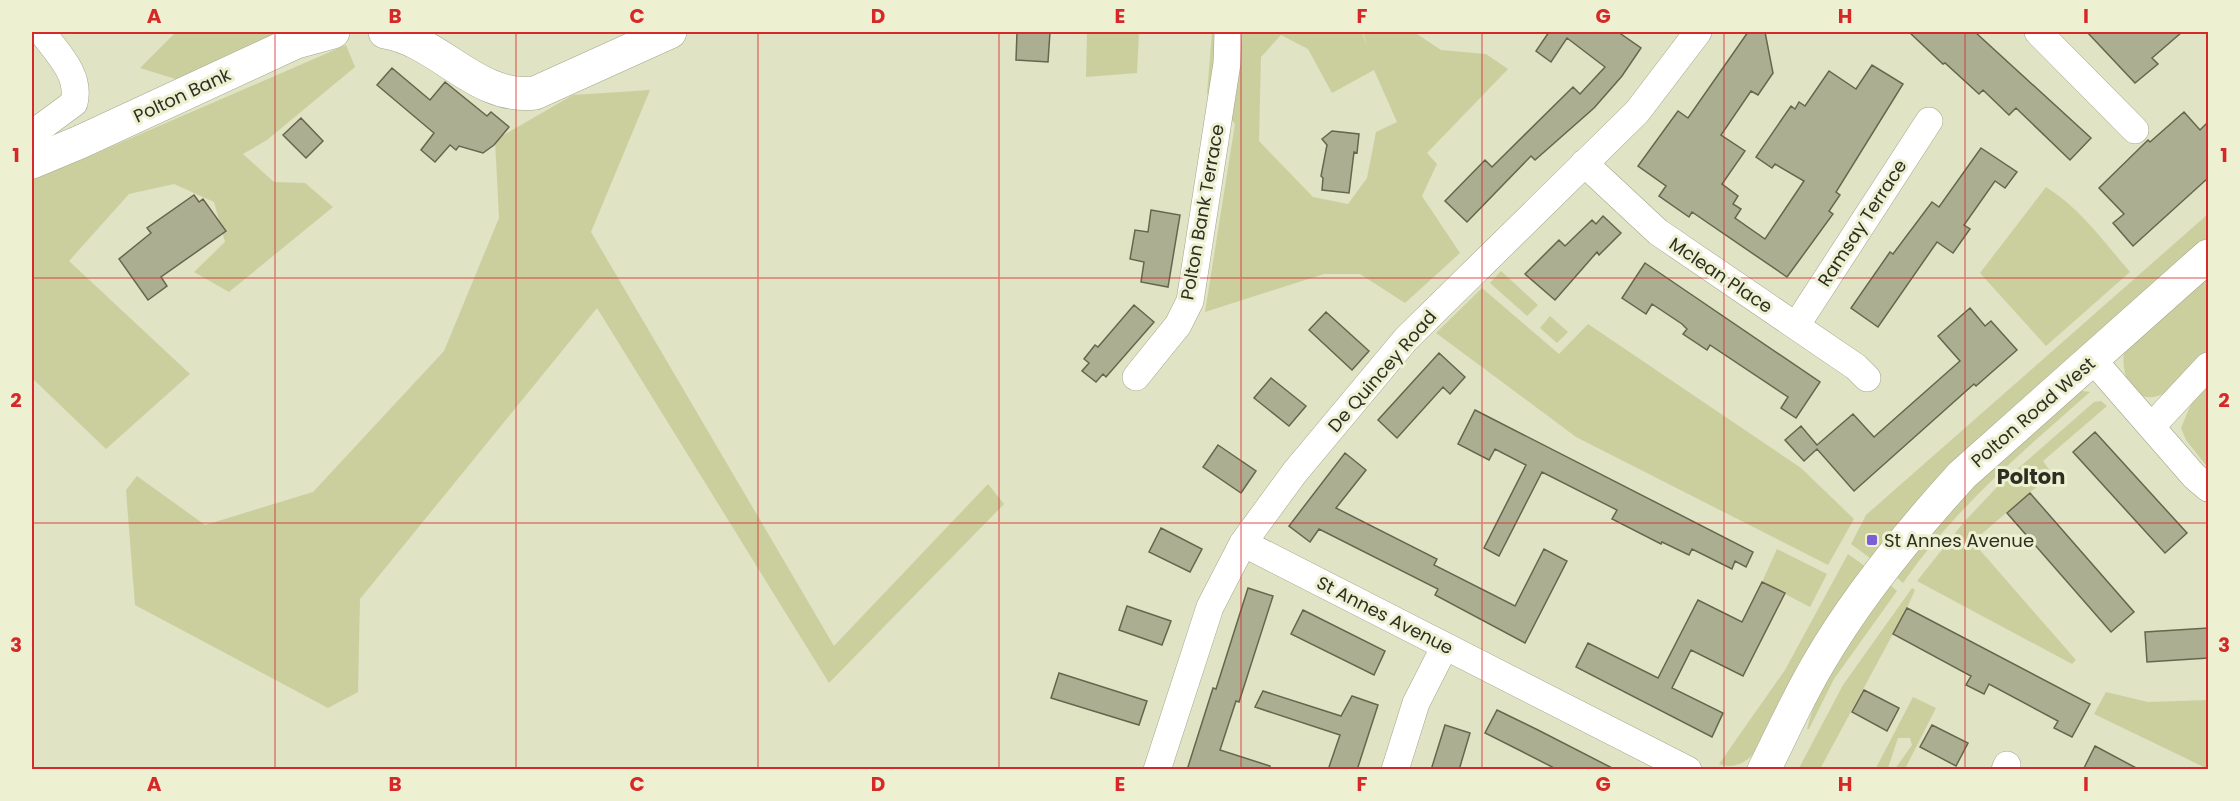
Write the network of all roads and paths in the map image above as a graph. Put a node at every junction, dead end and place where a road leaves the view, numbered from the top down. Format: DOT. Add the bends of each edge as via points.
graph roads {
  1 [pos="42,32"];
  2 [pos="333,32"];
  3 [pos="385,32"];
  4 [pos="670,32"];
  5 [pos="1228,32"];
  6 [pos="2038,32"];
  7 [pos="1693,33"];
  8 [pos="1929,121"];
  9 [pos="2135,130"];
  10 [pos="32,134"];
  11 [pos="32,162"];
  12 [pos="1584,163"];
  13 [pos="2208,256"];
  14 [pos="1796,326"];
  15 [pos="2093,360"];
  16 [pos="2208,366"];
  17 [pos="1136,377"];
  18 [pos="1867,378"];
  19 [pos="2152,426"];
  20 [pos="2208,488"];
  21 [pos="1243,543"];
  22 [pos="1445,646"];
  23 [pos="1156,770"];
  24 [pos="1395,770"];
  25 [pos="1688,770"];
  26 [pos="1764,770"];
  1 -- 10 [label="street" via="74,78 77,91 74,103"];
  2 -- 11 [label="street, Polton Bank" via="296,42"];
  3 -- 4 [label="street" via="403,35 484,84 517,95 535,93"];
  5 -- 17 [label="street, Polton Bank Terrace" via="1227,63 1190,301 1178,325"];
  6 -- 9 [label="street"];
  7 -- 12 [label="street, De Quincey Road" via="1637,112"];
  8 -- 14 [label="street, Ramsay Terrace"];
  12 -- 14 [label="street, Mclean Place" via="1658,232"];
  12 -- 21 [label="street, De Quincey Road" via="1406,339 1295,472"];
  13 -- 15 [label="street, Polton Road West"];
  14 -- 18 [label="street, Mclean Place"];
  15 -- 19 [label="street"];
  15 -- 26 [label="street, Polton Road West" via="1962,475 1880,572 1818,663"];
  16 -- 19 [label="street"];
  19 -- 20 [label="street"];
  21 -- 22 [label="street, St Annes Avenue"];
  21 -- 23 [label="street, De Quincey Road" via="1210,607"];
  22 -- 24 [label="street" via="1416,703"];
  22 -- 25 [label="street, St Annes Avenue"];
}
